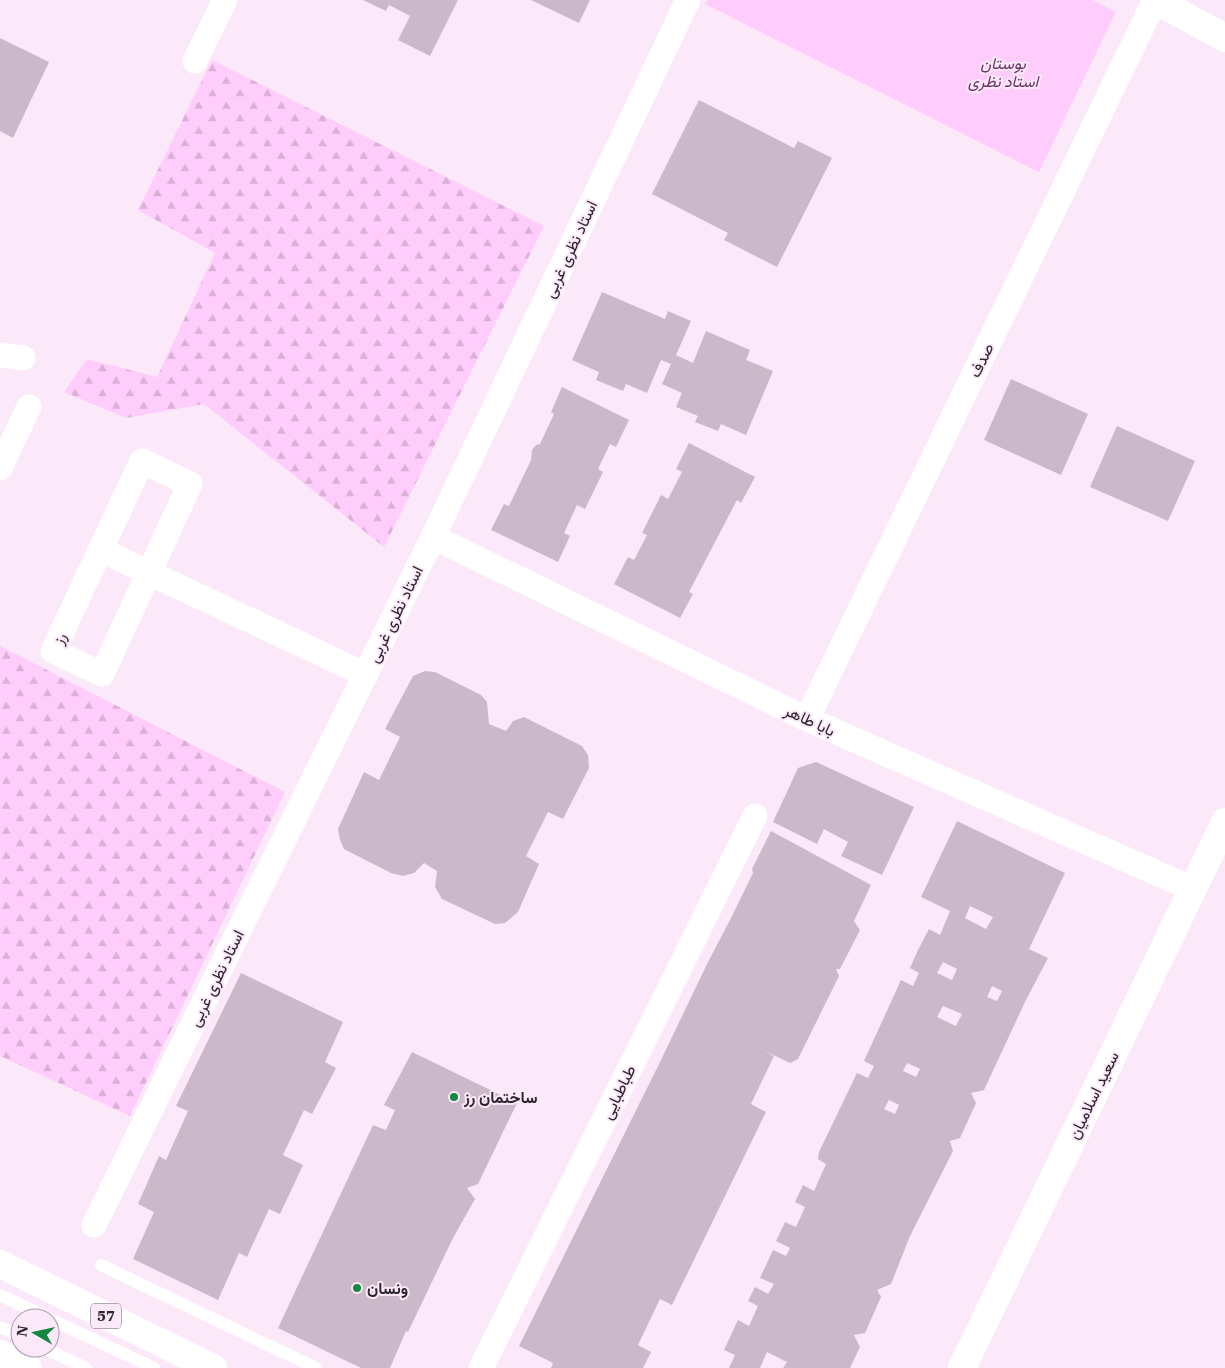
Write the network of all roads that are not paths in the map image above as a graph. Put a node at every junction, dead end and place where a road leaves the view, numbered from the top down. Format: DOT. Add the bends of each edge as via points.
graph roads {
  1 [pos="225,0"];
  2 [pos="688,0"];
  3 [pos="1155,0"];
  4 [pos="1225,38"];
  5 [pos="195,61"];
  6 [pos="29,407"];
  7 [pos="0,468"];
  8 [pos="433,537"];
  9 [pos="101,550"];
  10 [pos="149,572"];
  11 [pos="366,675"];
  12 [pos="807,719"];
  13 [pos="755,816"];
  14 [pos="1225,822"];
  15 [pos="1193,889"];
  16 [pos="94,1224"];
  17 [pos="0,1264"];
  18 [pos="101,1266"];
  19 [pos="0,1295"];
  20 [pos="27,1308"];
  21 [pos="60,1324"];
  22 [pos="0,1354"];
  23 [pos="60,1356"];
  24 [pos="28,1368"];
  25 [pos="86,1368"];
  26 [pos="154,1368"];
  27 [pos="213,1368"];
  28 [pos="316,1368"];
  29 [pos="481,1368"];
  30 [pos="962,1368"];
  1 -- 5 [label="street"];
  2 -- 8 [label="street, استاد نظری غربی"];
  3 -- 4 [label="main road"];
  3 -- 12 [label="street, صدف"];
  6 -- 7 [label="street"];
  8 -- 11 [label="street, استاد نظری غربی"];
  8 -- 12 [label="street, بابا طاهر"];
  9 -- 10 [label="street"];
  9 -- 10 [label="street, رز" via="142,461 190,484"];
  9 -- 10 [label="street, رز" via="52,651 102,674"];
  10 -- 11 [label="street"];
  11 -- 16 [label="street, استاد نظری غربی"];
  12 -- 15 [label="street, بابا طاهر"];
  13 -- 29 [label="street, طباطبایی"];
  14 -- 15 [label="main road, سعید اسلامیان"];
  15 -- 30 [label="main road, سعید اسلامیان"];
  17 -- 27 [label="main road, 57"];
  18 -- 28 [label="lane"];
  19 -- 20 [label="lane"];
  21 -- 26 [label="lane"];
  22 -- 24 [label="main road"];
  23 -- 25 [label="lane"];
}
